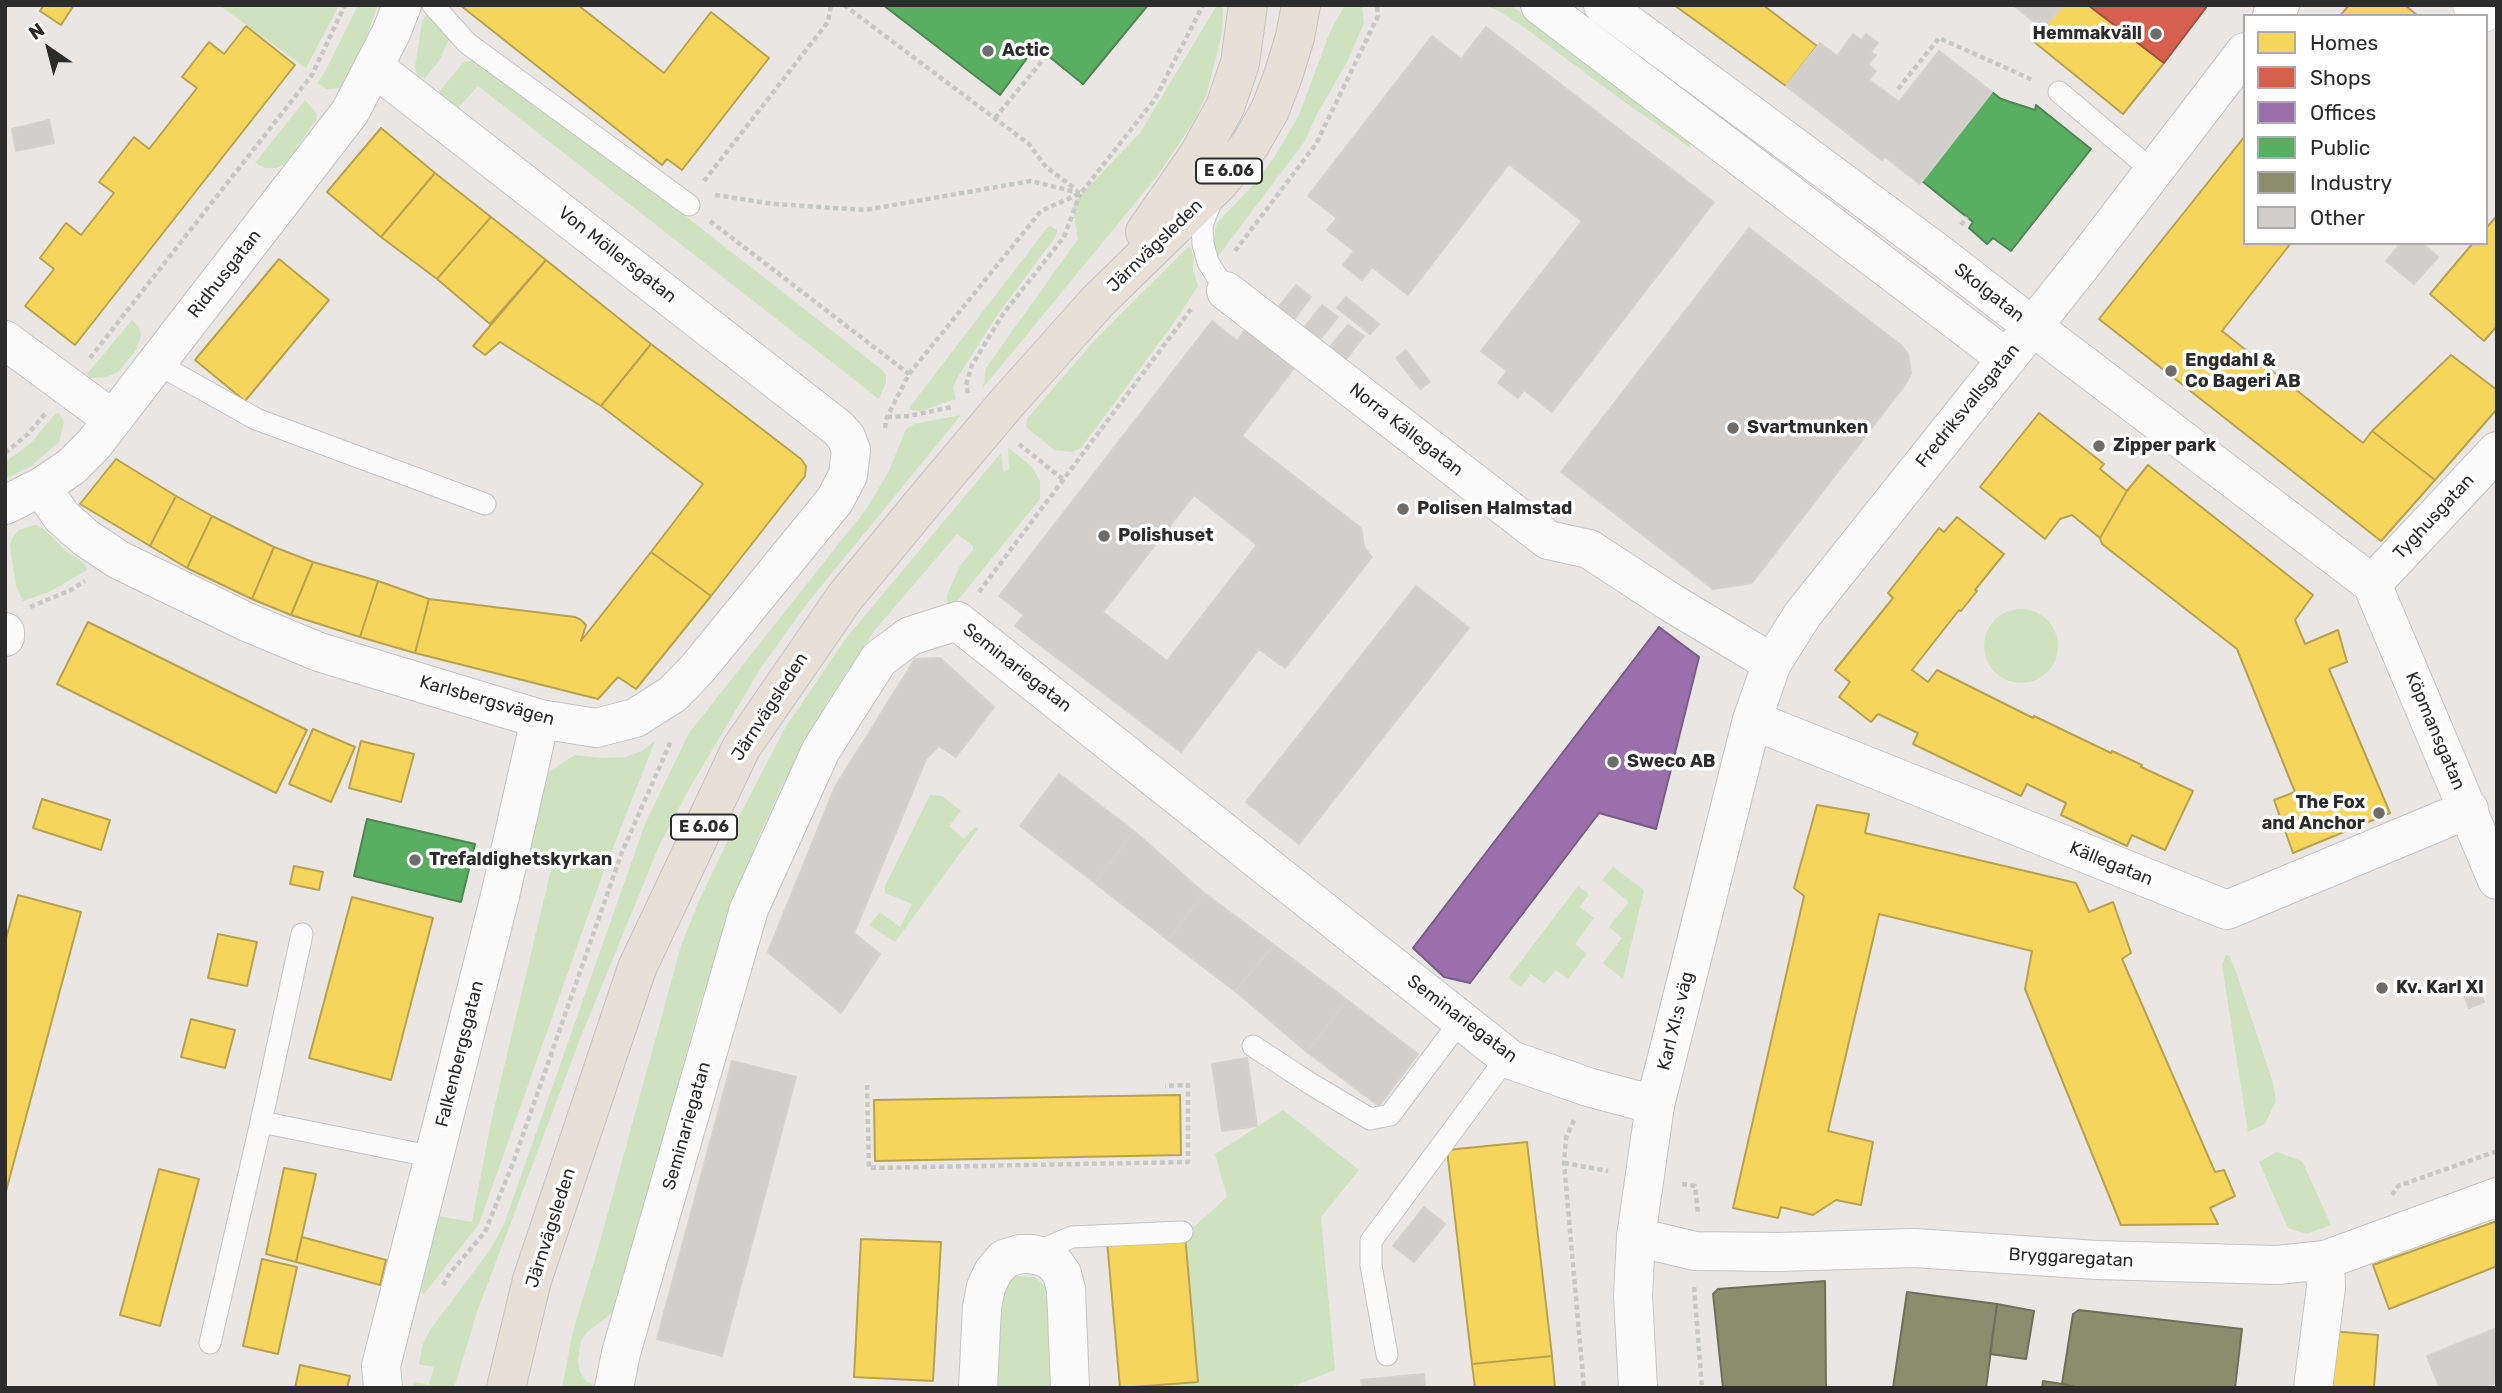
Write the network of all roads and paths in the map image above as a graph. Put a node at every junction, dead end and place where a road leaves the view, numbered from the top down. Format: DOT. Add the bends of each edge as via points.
graph roads {
  1 [pos="345,5"];
  2 [pos="402,5"];
  3 [pos="433,5"];
  4 [pos="831,5"];
  5 [pos="844,5"];
  6 [pos="1203,5"];
  7 [pos="1301,5"];
  8 [pos="1540,5"];
  9 [pos="1603,5"];
  10 [pos="1249,7"];
  11 [pos="1047,55"];
  12 [pos="2243,55"];
  13 [pos="374,67"];
  14 [pos="1898,89"];
  15 [pos="2059,92"];
  16 [pos="995,118"];
  17 [pos="2154,172"];
  18 [pos="1218,184"];
  19 [pos="1081,193"];
  20 [pos="692,198"];
  21 [pos="1226,290"];
  22 [pos="1098,301"];
  23 [pos="2032,326"];
  24 [pos="5,340"];
  25 [pos="2006,358"];
  26 [pos="156,363"];
  27 [pos="909,374"];
  28 [pos="60,396"];
  29 [pos="970,403"];
  30 [pos="962,405"];
  31 [pos="887,417"];
  32 [pos="113,419"];
  33 [pos="1013,440"];
  34 [pos="867,443"];
  35 [pos="2497,451"];
  36 [pos="5,453"];
  37 [pos="41,488"];
  38 [pos="485,504"];
  39 [pos="5,505"];
  40 [pos="94,576"];
  41 [pos="2372,584"];
  42 [pos="957,621"];
  43 [pos="9,626"];
  44 [pos="1772,663"];
  45 [pos="540,719"];
  46 [pos="1752,720"];
  47 [pos="2469,810"];
  48 [pos="2497,880"];
  49 [pos="302,934"];
  50 [pos="1461,1020"];
  51 [pos="1253,1046"];
  52 [pos="1507,1057"];
  53 [pos="867,1085"];
  54 [pos="1165,1086"];
  55 [pos="1588,1087"];
  56 [pos="1655,1105"];
  57 [pos="261,1122"];
  58 [pos="434,1157"];
  59 [pos="2497,1197"];
  60 [pos="1182,1232"];
  61 [pos="1636,1237"];
  62 [pos="1032,1254"];
  63 [pos="2325,1260"];
  64 [pos="210,1343"];
  65 [pos="1387,1355"];
  66 [pos="618,1370"];
  67 [pos="383,1388"];
  68 [pos="506,1388"];
  69 [pos="978,1388"];
  70 [pos="1070,1388"];
  71 [pos="1584,1388"];
  72 [pos="1638,1388"];
  73 [pos="2313,1388"];
  1 -- 28 [label="path" via="312,75"];
  2 -- 13 [label="street, Ridhusgatan"];
  3 -- 20 [label="lane" via="467,43"];
  4 -- 20 [label="path" via="828,22"];
  5 -- 16 [label="path"];
  6 -- 19 [label="path" via="1155,99"];
  7 -- 18 [label="highway, Järnvägsleden / E 6.06" via="1270,110 1250,145"];
  8 -- 25 [label="street"];
  9 -- 23 [label="street, Skolgatan"];
  10 -- 22 [label="highway, Järnvägsleden / E 6.06" via="1240,63 1225,107 1199,154"];
  11 -- 16 [label="path"];
  12 -- 17 [label="street, Fredriksvallsgatan"];
  13 -- 26 [label="street, Ridhusgatan" via="346,117"];
  13 -- 34 [label="street, Von Möllersgatan" via="812,405 846,437"];
  14 -- 15 [label="path" via="1939,38"];
  15 -- 17 [label="lane"];
  16 -- 19 [label="path"];
  17 -- 23 [label="street, Fredriksvallsgatan"];
  18 -- 21 [label="lane" via="1202,225 1208,262"];
  18 -- 22 [label="highway, Järnvägsleden / E 6.06"];
  19 -- 20 [label="path" via="1031,181 865,210"];
  19 -- 27 [label="path" via="1041,211"];
  19 -- 29 [label="path" via="1064,237 1003,314 972,365 966,385"];
  20 -- 27 [label="path"];
  21 -- 44 [label="street, Norra Källegatan" via="1548,540 1589,549"];
  22 -- 68 [label="highway, Järnvägsleden / E 6.06" via="845,597 741,748 638,968 532,1280"];
  23 -- 25 [label="street, Fredriksvallsgatan"];
  23 -- 41 [label="street, Skolgatan"];
  24 -- 28 [label="street"];
  25 -- 44 [label="street, Fredriksvallsgatan" via="1803,614"];
  26 -- 32 [label="street, Ridhusgatan"];
  26 -- 38 [label="lane" via="256,418"];
  27 -- 31 [label="path"];
  28 -- 32 [label="street"];
  28 -- 36 [label="path"];
  30 -- 31 [label="path"];
  31 -- 34 [label="path"];
  32 -- 37 [label="street, Ridhusgatan" via="71,467"];
  33 -- 42 [label="path" via="1065,481"];
  34 -- 45 [label="street, Karlsbergsvägen" via="826,510 673,694 635,718 596,728"];
  35 -- 41 [label="street, Tyghusgatan"];
  37 -- 39 [label="street, Ridhusgatan"];
  37 -- 45 [label="street, Karlsbergsvägen" via="62,517 97,545 247,622 319,652"];
  40 -- 43 [label="path"];
  41 -- 47 [label="street, Köpmansgatan"];
  42 -- 50 [label="street, Seminariegatan"];
  42 -- 66 [label="street, Seminariegatan" via="910,636 879,659 821,750 749,909"];
  44 -- 46 [label="street, Karl XI:s väg"];
  45 -- 58 [label="street, Falkenbergsgatan"];
  46 -- 47 [label="street, Källegatan" via="2227,910"];
  46 -- 56 [label="street, Karl XI:s väg"];
  47 -- 48 [label="street, Köpmansgatan"];
  49 -- 57 [label="lane"];
  50 -- 51 [label="lane" via="1390,1115 1370,1119"];
  50 -- 52 [label="street, Seminariegatan"];
  52 -- 55 [label="street, Seminariegatan"];
  52 -- 65 [label="lane" via="1371,1241"];
  53 -- 54 [label="path" via="869,1168 1188,1162 1188,1085"];
  55 -- 56 [label="street, Seminariegatan"];
  55 -- 71 [label="path" via="1566,1139 1564,1163"];
  56 -- 61 [label="street, Karl XI:s väg"];
  57 -- 58 [label="lane"];
  57 -- 64 [label="lane"];
  58 -- 67 [label="street, Falkenbergsgatan" via="381,1366"];
  59 -- 63 [label="street, Bryggaregatan"];
  60 -- 62 [label="lane" via="1072,1237"];
  61 -- 63 [label="street, Bryggaregatan" via="1695,1251 1914,1248 2097,1260 2277,1265"];
  61 -- 72 [label="street, Karl XI:s väg" via="1633,1296"];
  62 -- 69 [label="street" via="1004,1259 986,1287"];
  62 -- 70 [label="street" via="1055,1264 1062,1274"];
  63 -- 73 [label="street" via="2326,1287"];
}
